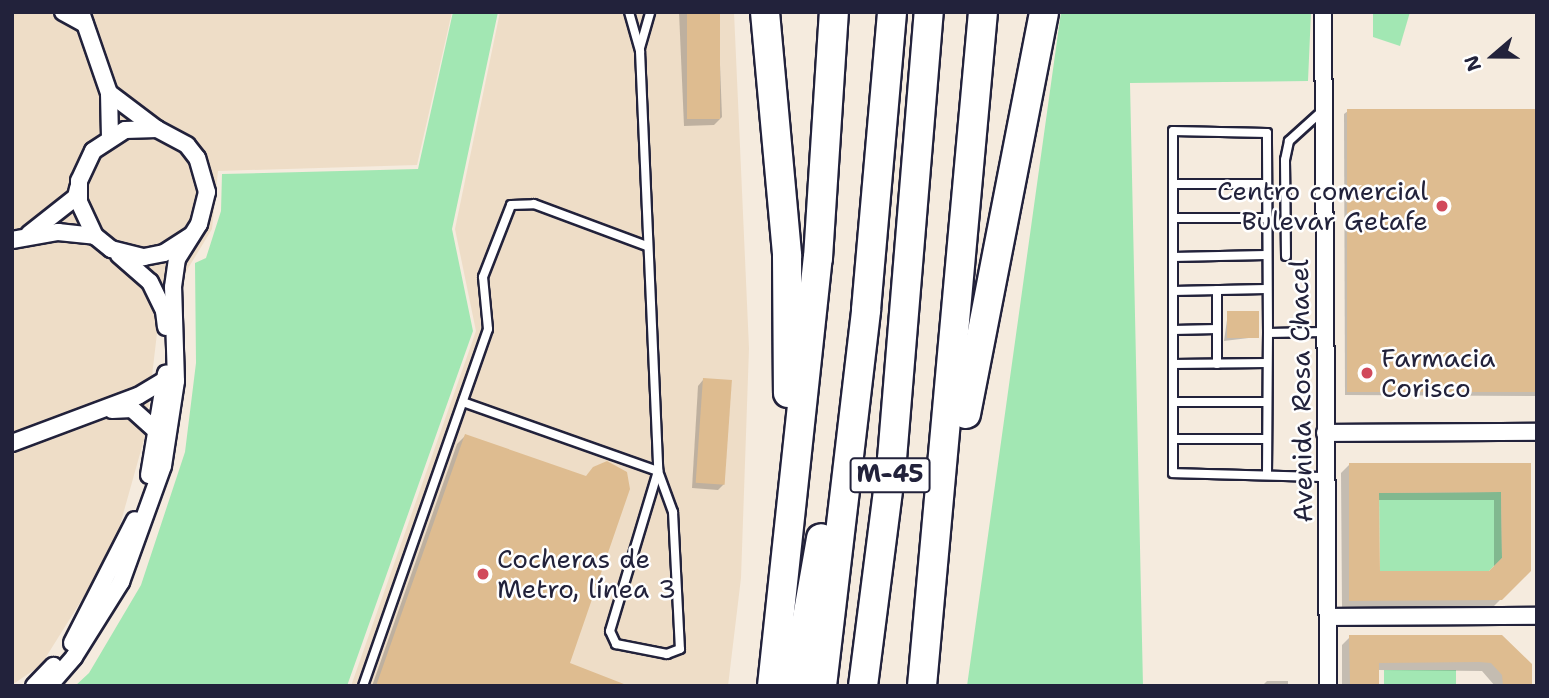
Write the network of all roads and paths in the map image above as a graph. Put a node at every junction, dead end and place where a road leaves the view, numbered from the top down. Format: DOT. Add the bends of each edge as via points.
graph roads {
  1 [pos="63,12"];
  2 [pos="629,12"];
  3 [pos="650,12"];
  4 [pos="765,12"];
  5 [pos="834,12"];
  6 [pos="892,12"];
  7 [pos="929,12"];
  8 [pos="983,12"];
  9 [pos="1044,12"];
  10 [pos="1323,12"];
  11 [pos="83,18"];
  12 [pos="640,51"];
  13 [pos="109,93"];
  14 [pos="1321,112"];
  15 [pos="157,129"];
  16 [pos="110,136"];
  17 [pos="79,183"];
  18 [pos="1173,184"];
  19 [pos="1267,184"];
  20 [pos="1173,218"];
  21 [pos="1267,218"];
  22 [pos="95,236"];
  23 [pos="190,236"];
  24 [pos="20,238"];
  25 [pos="647,246"];
  26 [pos="111,249"];
  27 [pos="1266,255"];
  28 [pos="1286,256"];
  29 [pos="1173,257"];
  30 [pos="1266,289"];
  31 [pos="1217,290"];
  32 [pos="1173,291"];
  33 [pos="1217,329"];
  34 [pos="1173,330"];
  35 [pos="1323,331"];
  36 [pos="1268,333"];
  37 [pos="1267,363"];
  38 [pos="1173,364"];
  39 [pos="1217,364"];
  40 [pos="166,379"];
  41 [pos="463,402"];
  42 [pos="1173,402"];
  43 [pos="1267,402"];
  44 [pos="103,411"];
  45 [pos="155,430"];
  46 [pos="850,432"];
  47 [pos="1537,432"];
  48 [pos="1325,433"];
  49 [pos="1173,439"];
  50 [pos="1267,439"];
  51 [pos="12,443"];
  52 [pos="659,471"];
  53 [pos="1267,475"];
  54 [pos="1327,477"];
  55 [pos="789,529"];
  56 [pos="938,543"];
  57 [pos="1537,616"];
  58 [pos="1328,617"];
  59 [pos="34,686"];
  60 [pos="49,686"];
  61 [pos="363,686"];
  62 [pos="772,686"];
  63 [pos="794,686"];
  64 [pos="822,686"];
  65 [pos="863,686"];
  66 [pos="922,686"];
  67 [pos="1328,686"];
  1 -- 11 [label="street"];
  2 -- 12 [label="lane"];
  3 -- 12 [label="lane"];
  4 -- 55 [label="highway" via="788,256"];
  5 -- 55 [label="highway" via="818,258"];
  6 -- 46 [label="highway, M-45"];
  7 -- 65 [label="highway, M-45" via="892,459"];
  8 -- 56 [label="highway"];
  9 -- 56 [label="highway" via="956,477"];
  10 -- 14 [label="street, Avenida Rosa Chacel"];
  11 -- 13 [label="street"];
  12 -- 25 [label="lane"];
  13 -- 15 [label="street"];
  13 -- 16 [label="street"];
  14 -- 28 [label="lane" via="1289,141 1285,160"];
  14 -- 35 [label="street, Avenida Rosa Chacel"];
  15 -- 16 [label="street" via="125,130"];
  15 -- 23 [label="street" via="187,145 205,175 205,208"];
  16 -- 17 [label="street" via="93,151"];
  17 -- 22 [label="street" via="79,201"];
  17 -- 24 [label="street" via="76,197"];
  18 -- 19 [label="lane"];
  18 -- 19 [label="lane" via="1173,131 1267,133"];
  18 -- 20 [label="lane"];
  19 -- 21 [label="lane"];
  20 -- 21 [label="lane"];
  20 -- 29 [label="lane"];
  21 -- 27 [label="lane"];
  22 -- 24 [label="street" via="58,232"];
  22 -- 26 [label="street"];
  23 -- 26 [label="street" via="164,253 144,257"];
  23 -- 60 [label="street" via="177,259 173,287 176,382 163,466 121,582 74,657"];
  25 -- 41 [label="lane" via="534,204 511,205 483,277 488,329"];
  25 -- 52 [label="lane"];
  26 -- 40 [label="street" via="150,282 164,311"];
  27 -- 29 [label="lane"];
  27 -- 30 [label="lane"];
  29 -- 32 [label="lane"];
  30 -- 31 [label="lane"];
  30 -- 36 [label="lane"];
  31 -- 32 [label="lane"];
  31 -- 33 [label="lane"];
  32 -- 34 [label="lane"];
  33 -- 34 [label="lane"];
  33 -- 39 [label="lane"];
  34 -- 38 [label="lane"];
  35 -- 36 [label="lane"];
  35 -- 48 [label="street, Avenida Rosa Chacel"];
  36 -- 37 [label="lane"];
  37 -- 39 [label="lane"];
  37 -- 43 [label="lane"];
  38 -- 39 [label="lane"];
  38 -- 42 [label="lane"];
  40 -- 44 [label="street"];
  40 -- 45 [label="street"];
  41 -- 52 [label="lane"];
  41 -- 61 [label="lane"];
  42 -- 43 [label="lane"];
  42 -- 49 [label="lane"];
  43 -- 50 [label="lane"];
  44 -- 45 [label="street" via="132,409"];
  44 -- 51 [label="street"];
  45 -- 59 [label="street" via="153,461 139,512 67,652"];
  46 -- 63 [label="highway" via="833,470"];
  46 -- 64 [label="highway, M-45"];
  47 -- 48 [label="street"];
  48 -- 54 [label="street, Avenida Rosa Chacel"];
  49 -- 50 [label="lane"];
  49 -- 53 [label="lane" via="1172,472"];
  50 -- 53 [label="lane"];
  52 -- 52 [label="lane" via="610,631 616,644 667,654 680,649 673,512"];
  53 -- 54 [label="lane"];
  54 -- 58 [label="street, Avenida Rosa Chacel"];
  55 -- 62 [label="highway"];
  56 -- 66 [label="highway"];
  57 -- 58 [label="street"];
  58 -- 67 [label="street, Avenida Rosa Chacel"];
}
